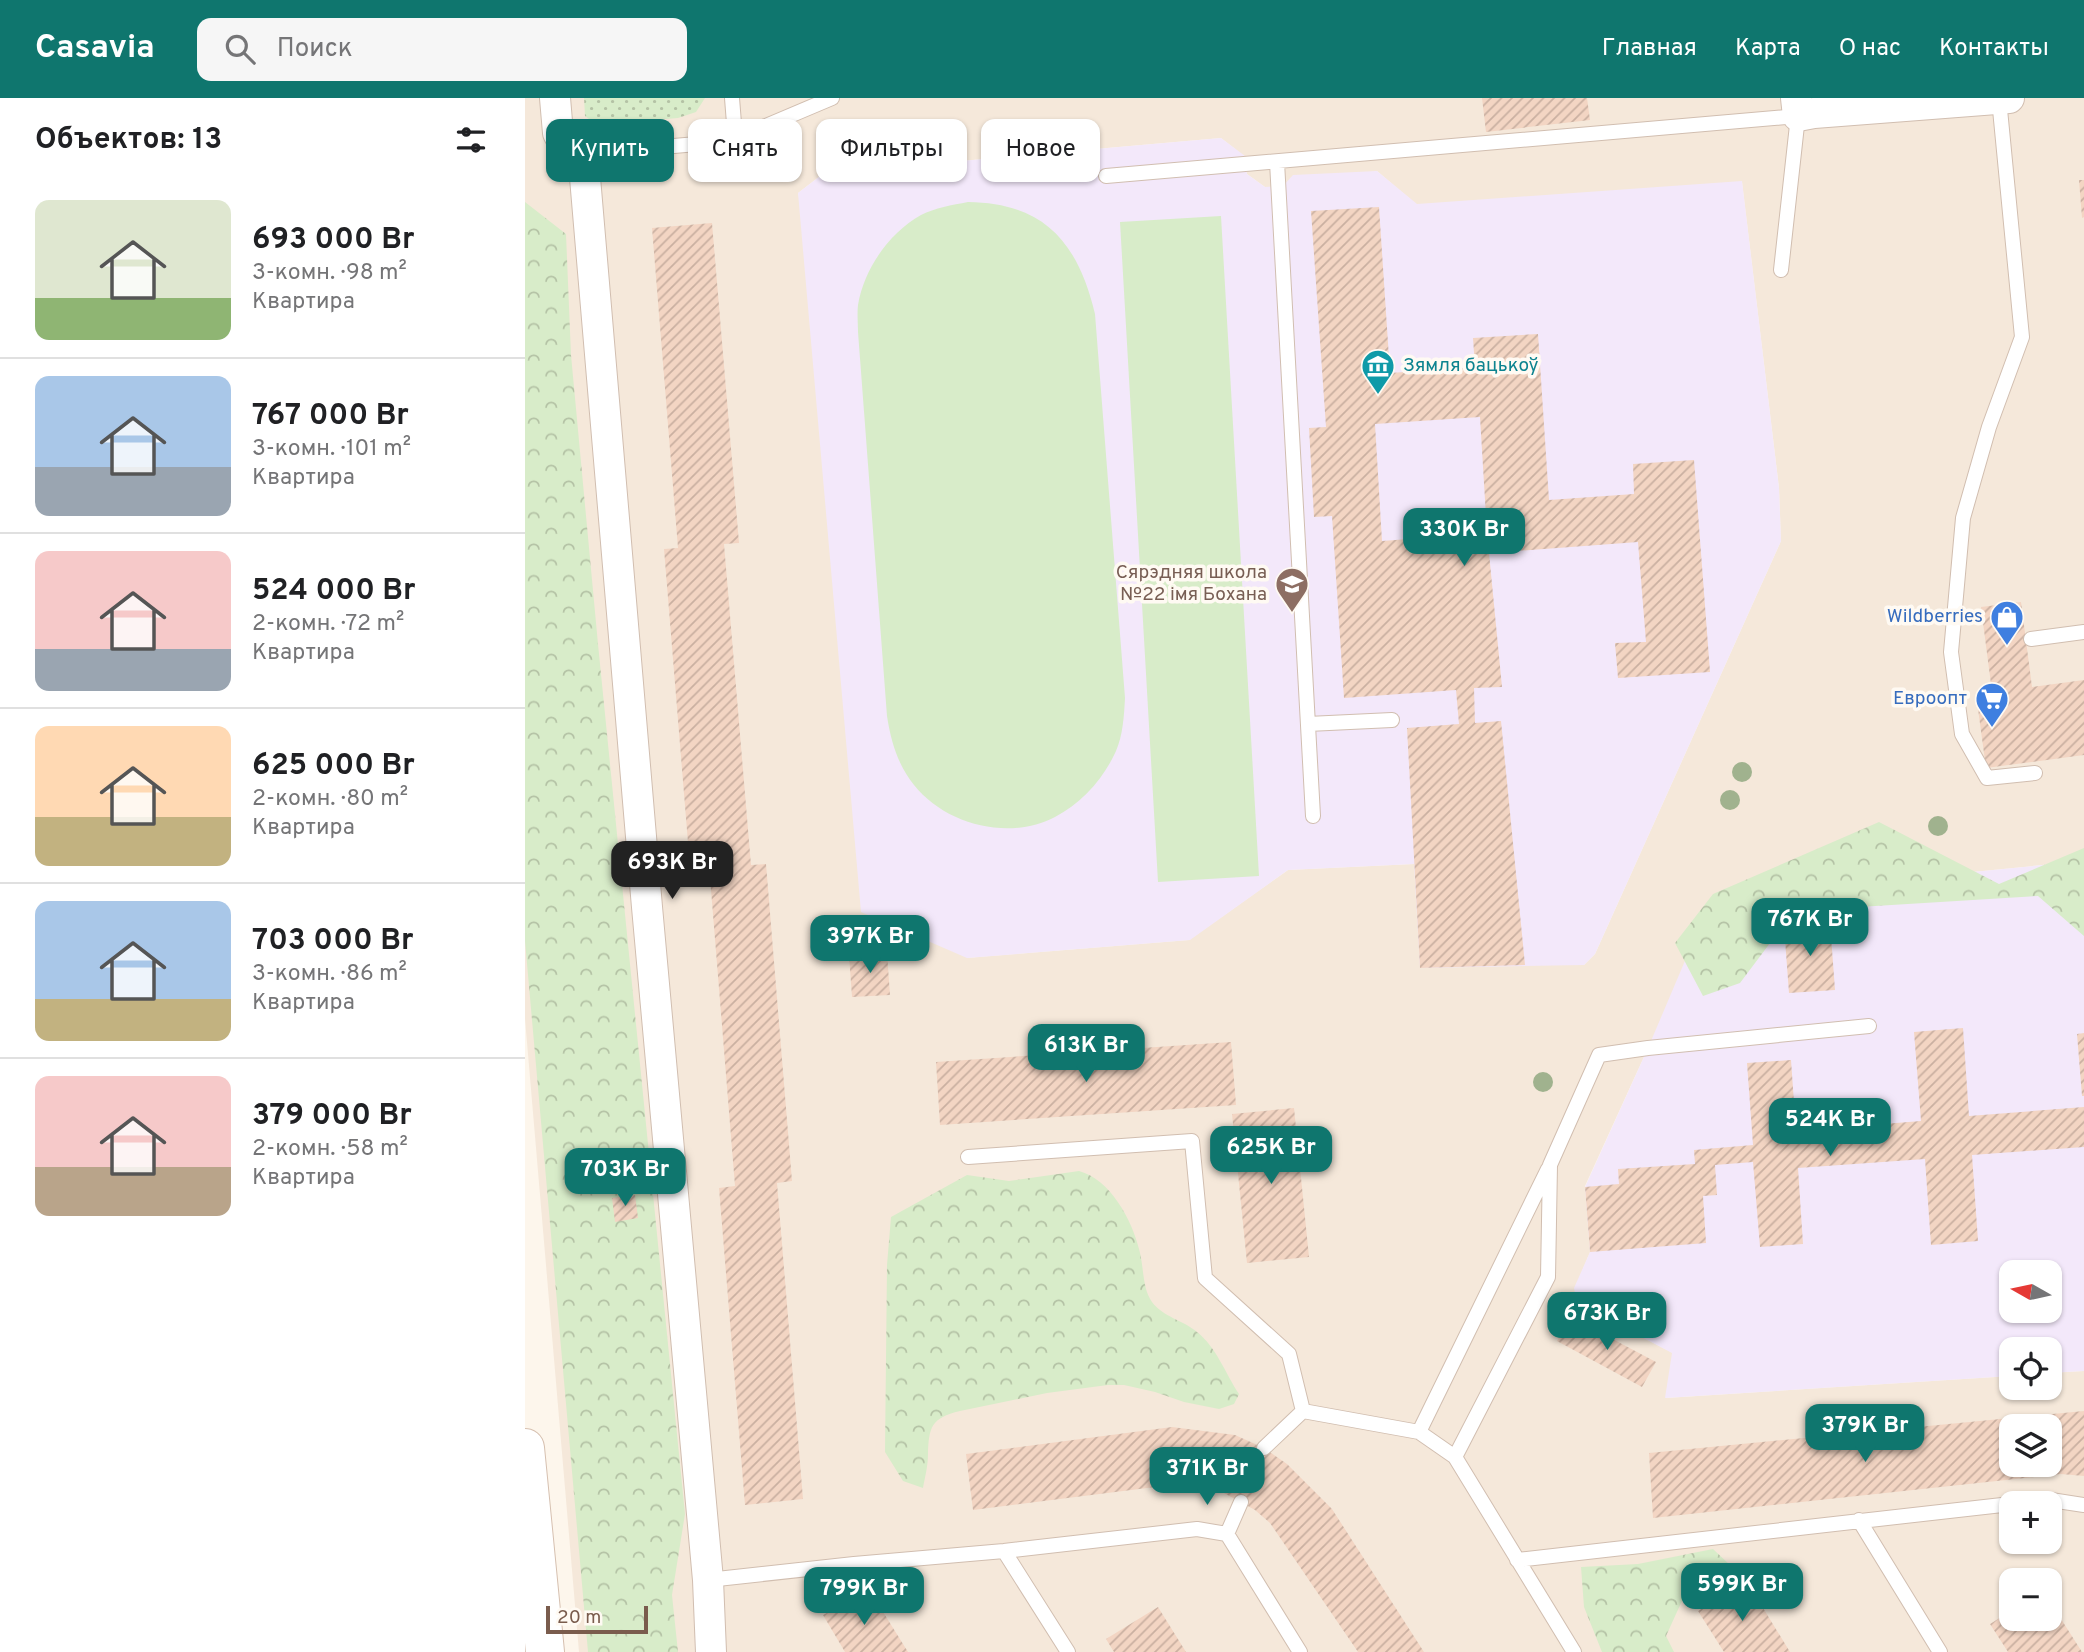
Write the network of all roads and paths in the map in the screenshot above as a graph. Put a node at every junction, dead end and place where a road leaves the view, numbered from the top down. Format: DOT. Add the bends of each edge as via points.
graph roads {
  1 [pos="555,98"];
  2 [pos="732,98"];
  3 [pos="832,98"];
  4 [pos="2002,98"];
  5 [pos="1797,107"];
  6 [pos="557,119"];
  7 [pos="734,119"];
  8 [pos="782,119"];
  9 [pos="1276,162"];
  10 [pos="1105,176"];
  11 [pos="585,182"];
  12 [pos="1780,270"];
  13 [pos="2084,632"];
  14 [pos="2031,639"];
  15 [pos="1392,720"];
  16 [pos="1308,724"];
  17 [pos="2035,773"];
  18 [pos="1313,816"];
  19 [pos="1869,1026"];
  20 [pos="968,1157"];
  21 [pos="1550,1165"];
  22 [pos="1303,1411"];
  23 [pos="1419,1432"];
  24 [pos="525,1448"];
  25 [pos="1264,1448"];
  26 [pos="1455,1457"];
  27 [pos="2062,1502"];
  28 [pos="1241,1503"];
  29 [pos="1999,1505"];
  30 [pos="2084,1505"];
  31 [pos="1859,1520"];
  32 [pos="1227,1534"];
  33 [pos="1004,1551"];
  34 [pos="1517,1560"];
  35 [pos="708,1580"];
  36 [pos="545,1652"];
  37 [pos="712,1652"];
  38 [pos="1068,1652"];
  39 [pos="1300,1652"];
  40 [pos="1574,1652"];
  41 [pos="1940,1652"];
  1 -- 6 [label="street"];
  2 -- 7 [label="lane"];
  3 -- 8 [label="lane"];
  4 -- 5 [label="street" via="1814,113"];
  4 -- 17 [label="lane" via="2022,337 1963,518 1951,652 1962,734 1987,778"];
  5 -- 9 [label="lane"];
  5 -- 12 [label="lane"];
  9 -- 10 [label="lane"];
  9 -- 16 [label="lane"];
  11 -- 35 [label="street"];
  13 -- 14 [label="lane"];
  15 -- 16 [label="lane"];
  16 -- 18 [label="lane"];
  19 -- 21 [label="lane" via="1599,1055"];
  20 -- 22 [label="lane" via="1192,1141 1205,1278 1289,1353"];
  21 -- 23 [label="lane"];
  21 -- 26 [label="lane" via="1548,1277"];
  22 -- 23 [label="lane"];
  22 -- 25 [label="lane"];
  23 -- 26 [label="lane"];
  24 -- 36 [label="main road"];
  26 -- 34 [label="lane"];
  27 -- 30 [label="lane"];
  28 -- 32 [label="lane"];
  29 -- 31 [label="lane"];
  31 -- 34 [label="lane"];
  31 -- 41 [label="lane"];
  32 -- 33 [label="lane" via="1197,1529"];
  32 -- 39 [label="lane"];
  33 -- 35 [label="lane"];
  33 -- 38 [label="lane"];
  34 -- 40 [label="lane"];
  35 -- 37 [label="street"];
}
